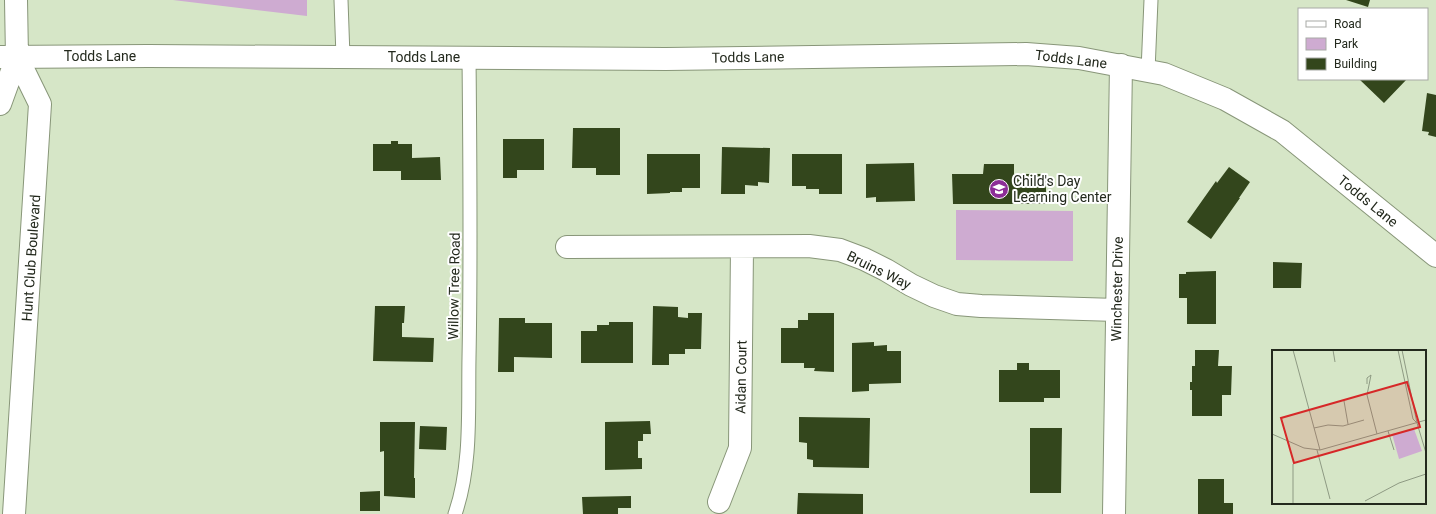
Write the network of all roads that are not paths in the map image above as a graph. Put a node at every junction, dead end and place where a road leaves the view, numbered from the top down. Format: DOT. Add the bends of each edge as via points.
graph roads {
  1 [pos="16,0"];
  2 [pos="341,0"];
  3 [pos="1151,0"];
  4 [pos="9,57"];
  5 [pos="343,57"];
  6 [pos="469,57"];
  7 [pos="1121,65"];
  8 [pos="1148,71"];
  9 [pos="0,104"];
  10 [pos="567,247"];
  11 [pos="742,247"];
  12 [pos="1436,256"];
  13 [pos="1117,310"];
  14 [pos="719,502"];
  15 [pos="14,514"];
  16 [pos="455,514"];
  17 [pos="1114,514"];
  1 -- 4 [label="street"];
  2 -- 5 [label="lane"];
  3 -- 8 [label="lane"];
  4 -- 5 [label="street, Todds Lane"];
  4 -- 9 [label="street"];
  4 -- 15 [label="street, Hunt Club Boulevard" via="40,104"];
  5 -- 6 [label="street, Todds Lane"];
  6 -- 7 [label="street, Todds Lane" via="666,58 1026,54 1079,58"];
  6 -- 16 [label="lane, Willow Tree Road" via="471,259 467,441 461,496"];
  7 -- 8 [label="street, Todds Lane"];
  7 -- 13 [label="street, Winchester Drive"];
  8 -- 12 [label="street, Todds Lane" via="1164,74 1225,100 1282,131"];
  10 -- 11 [label="street, Bruins Way"];
  11 -- 13 [label="street, Bruins Way" via="809,246 840,250 886,270 911,286 957,304"];
  11 -- 14 [label="street, Aidan Court" via="740,448"];
  13 -- 17 [label="street, Winchester Drive"];
}
